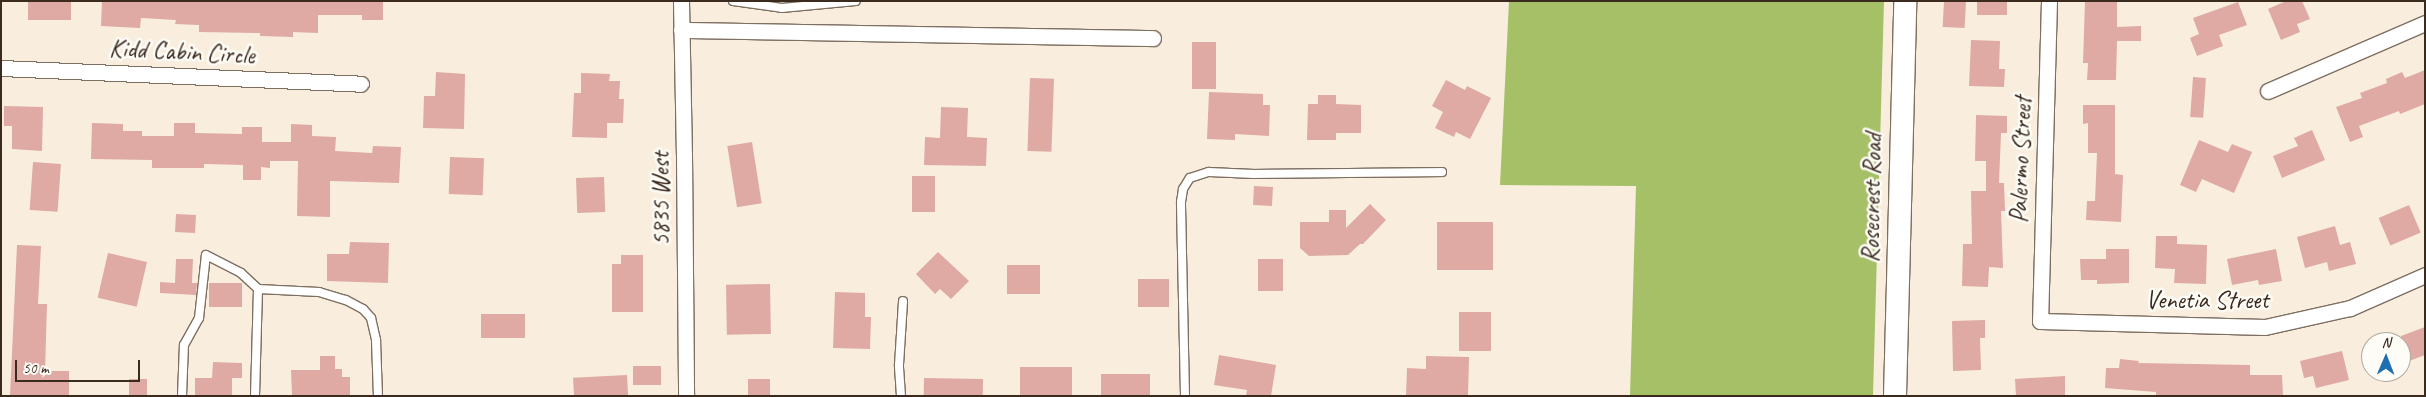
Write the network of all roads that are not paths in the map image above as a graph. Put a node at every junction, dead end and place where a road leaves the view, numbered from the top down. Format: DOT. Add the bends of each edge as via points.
graph roads {
  1 [pos="681,1"];
  2 [pos="733,1"];
  3 [pos="856,1"];
  4 [pos="1905,1"];
  5 [pos="2049,1"];
  6 [pos="2425,23"];
  7 [pos="681,30"];
  8 [pos="1153,38"];
  9 [pos="1,68"];
  10 [pos="361,84"];
  11 [pos="2268,91"];
  12 [pos="1442,172"];
  13 [pos="2425,275"];
  14 [pos="258,289"];
  15 [pos="903,301"];
  16 [pos="2040,321"];
  17 [pos="182,396"];
  18 [pos="255,396"];
  19 [pos="378,396"];
  20 [pos="686,396"];
  21 [pos="901,396"];
  22 [pos="1185,396"];
  23 [pos="1895,396"];
  1 -- 7 [label="street, 5835 West"];
  2 -- 3 [label="lane" via="782,8"];
  4 -- 23 [label="main road, Rosecrest Road"];
  5 -- 16 [label="street, Palermo Street"];
  6 -- 11 [label="street"];
  7 -- 8 [label="street"];
  7 -- 20 [label="street, 5835 West"];
  9 -- 10 [label="street, Kidd Cabin Circle"];
  12 -- 22 [label="lane" via="1209,172 1190,178 1183,189 1181,202"];
  13 -- 16 [label="street, Venetia Street" via="2350,308 2265,327"];
  14 -- 17 [label="lane" via="241,273 206,255 199,318 184,345"];
  14 -- 18 [label="lane"];
  14 -- 19 [label="lane" via="318,292 346,300 362,309 371,318 376,340"];
  15 -- 21 [label="lane" via="899,365"];
}
